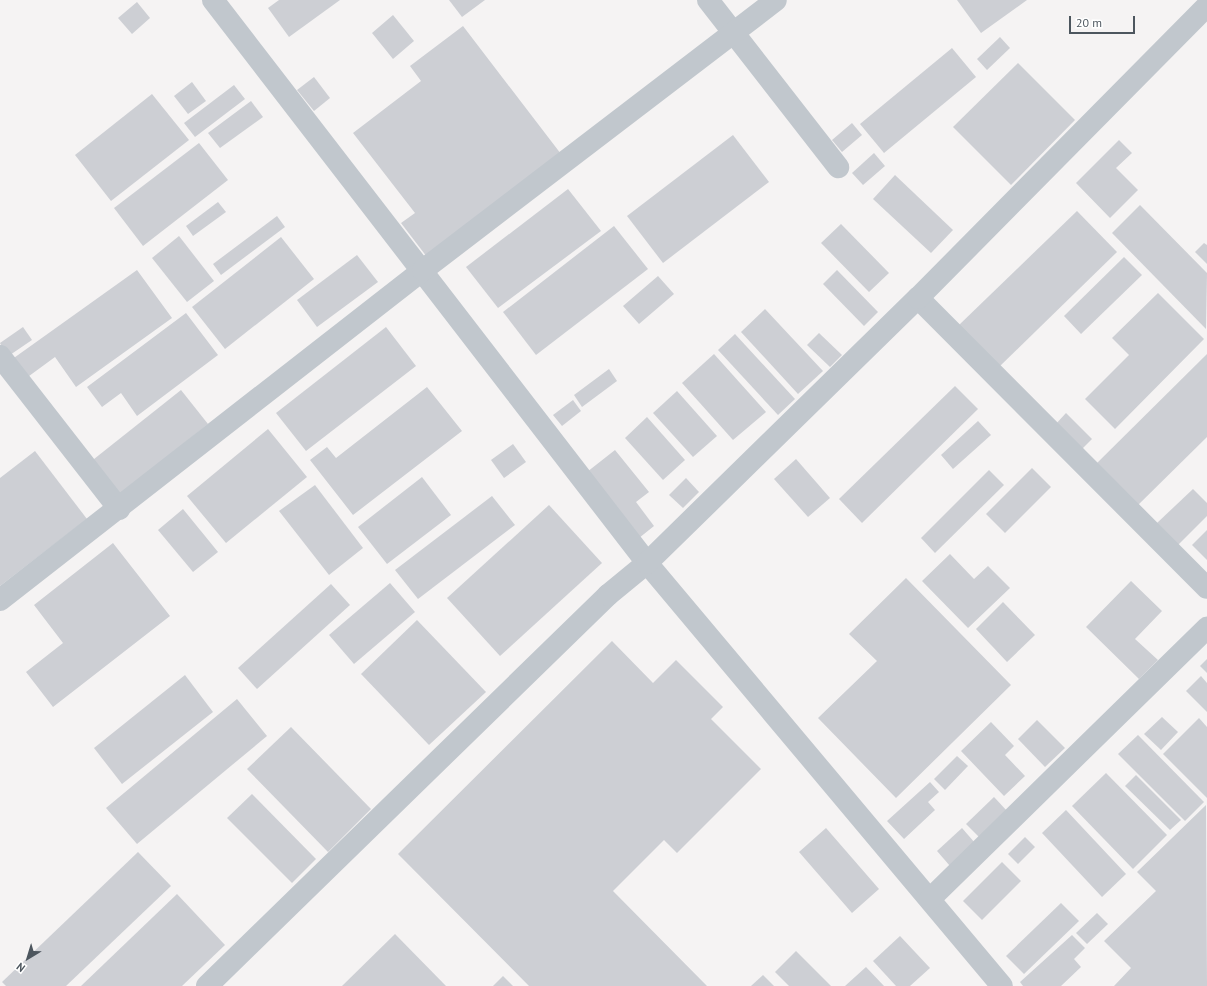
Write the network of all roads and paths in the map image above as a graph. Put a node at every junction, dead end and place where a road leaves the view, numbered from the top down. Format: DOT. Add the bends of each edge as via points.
graph roads {
  1 [pos="213,0"];
  2 [pos="708,0"];
  3 [pos="776,0"];
  4 [pos="1202,9"];
  5 [pos="733,32"];
  6 [pos="838,167"];
  7 [pos="423,270"];
  8 [pos="918,298"];
  9 [pos="0,356"];
  10 [pos="119,509"];
  11 [pos="647,563"];
  12 [pos="1207,588"];
  13 [pos="0,600"];
  14 [pos="1207,628"];
  15 [pos="930,899"];
  16 [pos="215,983"];
  17 [pos="1002,986"];
  1 -- 7 [label="street"];
  2 -- 5 [label="street"];
  3 -- 5 [label="street"];
  4 -- 8 [label="street"];
  5 -- 6 [label="street"];
  5 -- 7 [label="street"];
  7 -- 10 [label="street"];
  7 -- 11 [label="street"];
  8 -- 11 [label="street"];
  8 -- 12 [label="street"];
  9 -- 10 [label="street"];
  10 -- 13 [label="street"];
  11 -- 15 [label="street"];
  11 -- 16 [label="street" via="608,595"];
  14 -- 15 [label="street"];
  15 -- 17 [label="street"];
}
